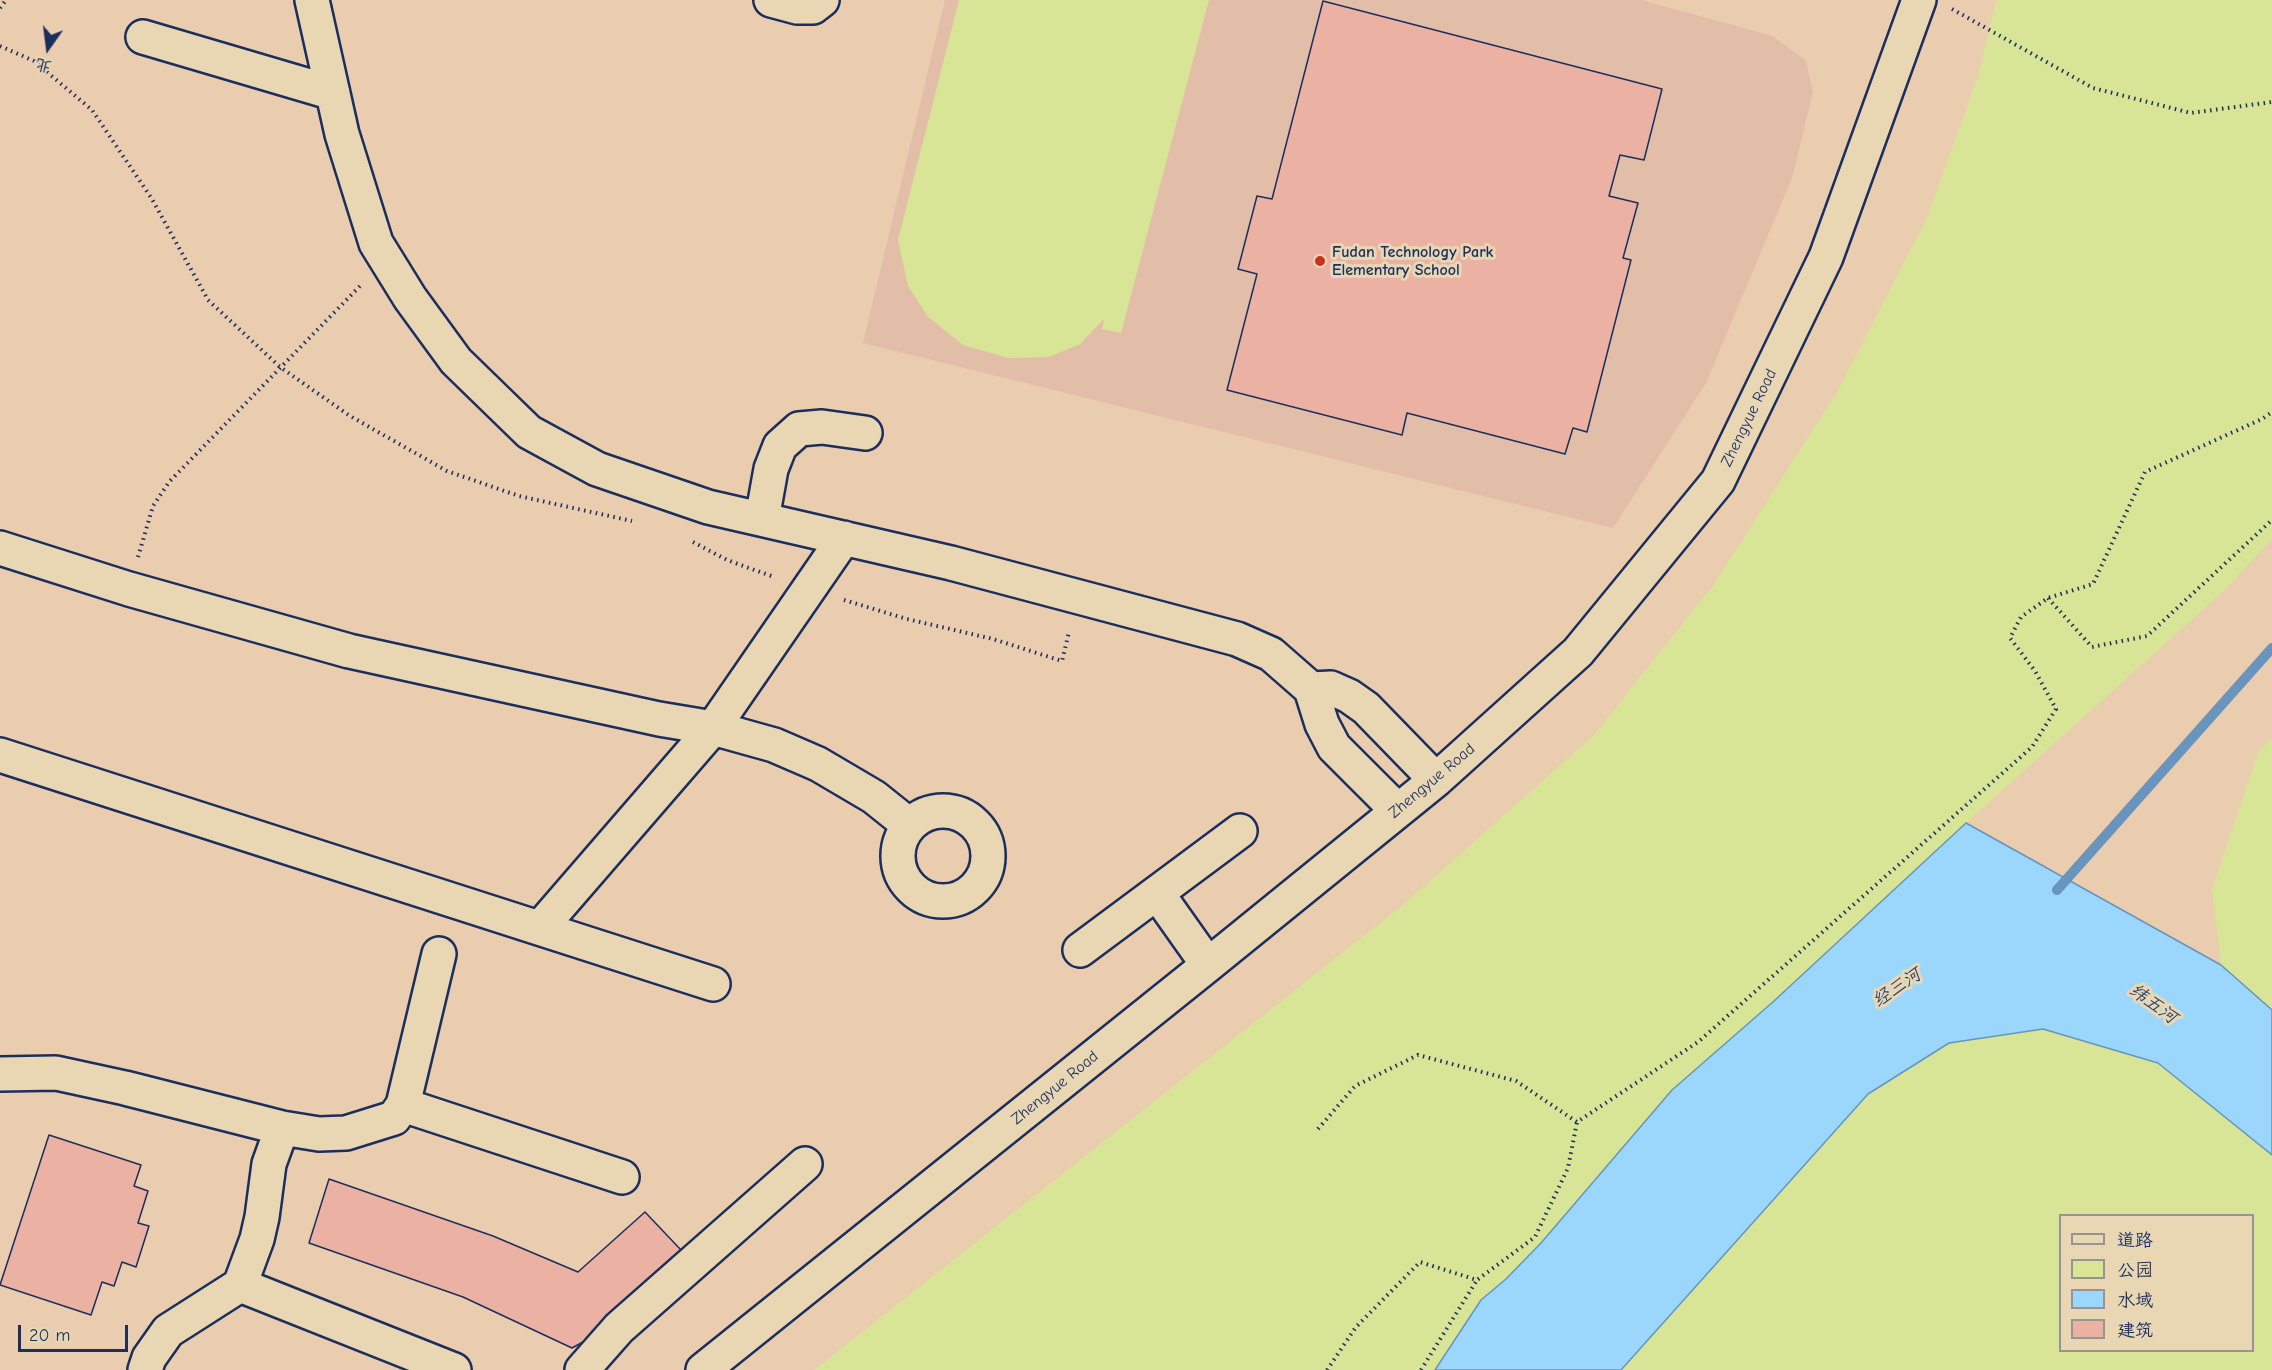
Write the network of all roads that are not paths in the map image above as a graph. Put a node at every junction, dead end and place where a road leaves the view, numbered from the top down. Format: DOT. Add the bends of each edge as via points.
graph roads {
  1 [pos="312,0"];
  2 [pos="771,0"];
  3 [pos="822,0"];
  4 [pos="1932,3"];
  5 [pos="143,37"];
  6 [pos="333,93"];
  7 [pos="865,433"];
  8 [pos="762,519"];
  9 [pos="844,538"];
  10 [pos="0,548"];
  11 [pos="1311,689"];
  12 [pos="713,728"];
  13 [pos="0,755"];
  14 [pos="1436,780"];
  15 [pos="1397,810"];
  16 [pos="909,825"];
  17 [pos="1240,831"];
  18 [pos="1157,893"];
  19 [pos="540,928"];
  20 [pos="1080,950"];
  21 [pos="439,954"];
  22 [pos="1208,965"];
  23 [pos="713,984"];
  24 [pos="0,1074"];
  25 [pos="403,1105"];
  26 [pos="282,1128"];
  27 [pos="805,1164"];
  28 [pos="622,1177"];
  29 [pos="240,1285"];
  30 [pos="145,1370"];
  31 [pos="454,1370"];
  32 [pos="582,1370"];
  33 [pos="703,1370"];
  1 -- 6 [label="street"];
  2 -- 3 [label="street" via="797,7 813,7"];
  4 -- 14 [label="street, Zhengyue Road" via="1826,257 1718,481 1578,652"];
  5 -- 6 [label="street"];
  6 -- 8 [label="street" via="376,243 456,361 529,432 597,469 708,507"];
  7 -- 8 [label="street" via="822,427 800,429 780,446"];
  8 -- 9 [label="street"];
  9 -- 11 [label="street" via="1237,639 1271,654"];
  9 -- 12 [label="street"];
  10 -- 12 [label="street" via="349,651"];
  11 -- 14 [label="street" via="1331,688 1350,696"];
  11 -- 15 [label="street" via="1334,747"];
  12 -- 16 [label="street" via="774,745 818,764 874,797"];
  12 -- 19 [label="street"];
  13 -- 19 [label="street"];
  14 -- 15 [label="street, Zhengyue Road"];
  15 -- 22 [label="street, Zhengyue Road"];
  17 -- 18 [label="street"];
  18 -- 20 [label="street"];
  18 -- 22 [label="street"];
  19 -- 23 [label="street"];
  21 -- 25 [label="street"];
  22 -- 33 [label="street, Zhengyue Road"];
  24 -- 26 [label="street" via="56,1073"];
  25 -- 26 [label="street" via="394,1118 346,1133 320,1134"];
  25 -- 28 [label="street"];
  26 -- 29 [label="street" via="269,1164 257,1239"];
  27 -- 32 [label="street" via="619,1328"];
  29 -- 30 [label="street" via="168,1331"];
  29 -- 31 [label="street"];
}
